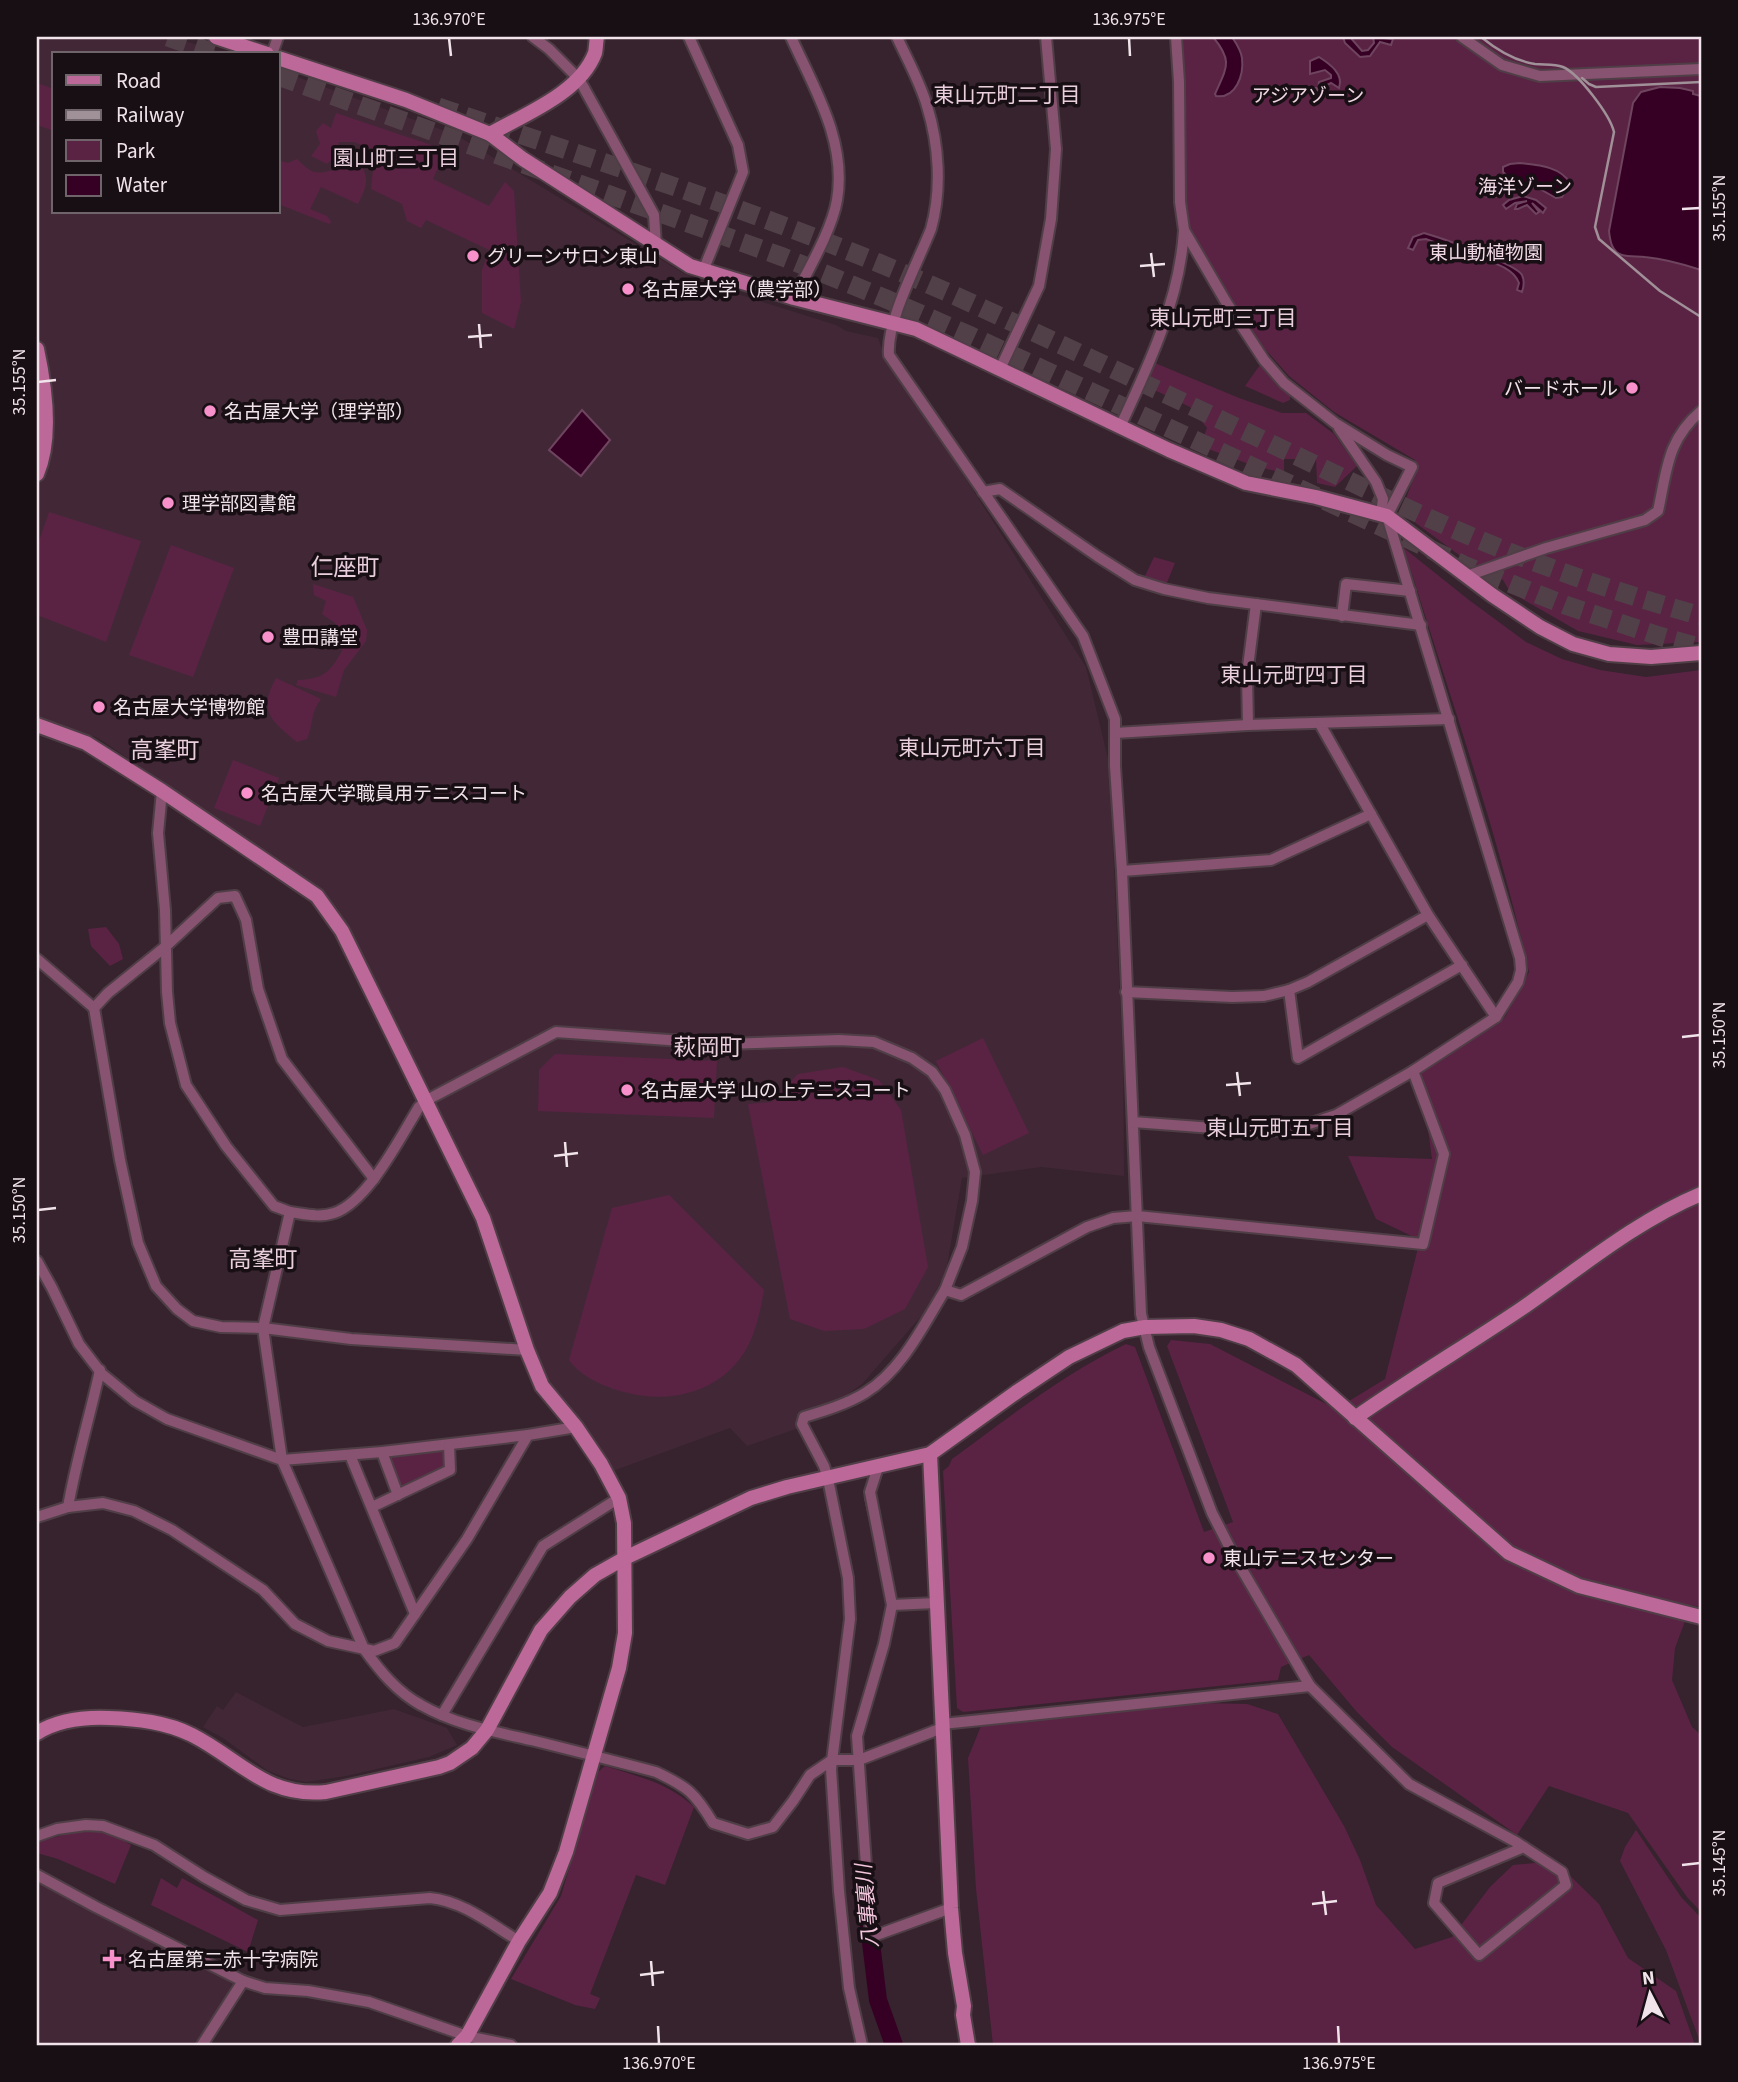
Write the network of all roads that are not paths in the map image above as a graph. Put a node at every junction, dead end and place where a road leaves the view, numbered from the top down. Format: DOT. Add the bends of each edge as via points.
graph roads {
  1 [pos="216,37"];
  2 [pos="533,37"];
  3 [pos="597,37"];
  4 [pos="689,37"];
  5 [pos="792,37"];
  6 [pos="897,37"];
  7 [pos="1046,37"];
  8 [pos="1176,37"];
  9 [pos="1462,37"];
  10 [pos="263,52"];
  11 [pos="280,59"];
  12 [pos="1701,69"];
  13 [pos="579,79"];
  14 [pos="490,134"];
  15 [pos="1184,230"];
  16 [pos="656,245"];
  17 [pos="703,271"];
  18 [pos="794,298"];
  19 [pos="893,323"];
  20 [pos="37,349"];
  21 [pos="1000,369"];
  22 [pos="1701,411"];
  23 [pos="1335,423"];
  24 [pos="1120,427"];
  25 [pos="37,474"];
  26 [pos="983,492"];
  27 [pos="1384,515"];
  28 [pos="1467,576"];
  29 [pos="1410,591"];
  30 [pos="1256,604"];
  31 [pos="1342,616"];
  32 [pos="1421,625"];
  33 [pos="1701,653"];
  34 [pos="1449,719"];
  35 [pos="1320,724"];
  36 [pos="37,725"];
  37 [pos="1248,725"];
  38 [pos="1115,733"];
  39 [pos="162,791"];
  40 [pos="1371,814"];
  41 [pos="1122,871"];
  42 [pos="1428,915"];
  43 [pos="165,947"];
  44 [pos="37,959"];
  45 [pos="1462,965"];
  46 [pos="1289,990"];
  47 [pos="1126,992"];
  48 [pos="94,1008"];
  49 [pos="1496,1017"];
  50 [pos="1413,1071"];
  51 [pos="427,1100"];
  52 [pos="1133,1122"];
  53 [pos="374,1179"];
  54 [pos="1701,1194"];
  55 [pos="290,1212"];
  56 [pos="1136,1216"];
  57 [pos="37,1261"];
  58 [pos="945,1290"];
  59 [pos="1145,1327"];
  60 [pos="263,1328"];
  61 [pos="527,1350"];
  62 [pos="100,1370"];
  63 [pos="1355,1418"];
  64 [pos="576,1427"];
  65 [pos="528,1435"];
  66 [pos="449,1445"];
  67 [pos="382,1452"];
  68 [pos="930,1454"];
  69 [pos="351,1455"];
  70 [pos="282,1460"];
  71 [pos="878,1466"];
  72 [pos="828,1479"];
  73 [pos="398,1495"];
  74 [pos="619,1498"];
  75 [pos="68,1507"];
  76 [pos="372,1507"];
  77 [pos="37,1517"];
  78 [pos="625,1558"];
  79 [pos="936,1603"];
  80 [pos="892,1605"];
  81 [pos="415,1614"];
  82 [pos="1701,1617"];
  83 [pos="364,1649"];
  84 [pos="1310,1686"];
  85 [pos="442,1715"];
  86 [pos="942,1726"];
  87 [pos="487,1730"];
  88 [pos="37,1733"];
  89 [pos="594,1756"];
  90 [pos="832,1760"];
  91 [pos="859,1760"];
  92 [pos="37,1836"];
  93 [pos="1524,1847"];
  94 [pos="37,1875"];
  95 [pos="951,1908"];
  96 [pos="519,1941"];
  97 [pos="243,1981"];
  98 [pos="964,2006"];
  99 [pos="463,2041"];
  100 [pos="202,2045"];
  101 [pos="511,2045"];
  102 [pos="862,2045"];
  103 [pos="968,2045"];
  104 [pos="975,2045"];
  1 -- 10 [label="street"];
  2 -- 13 [label="street"];
  3 -- 13 [label="street" via="595,53"];
  4 -- 17 [label="street" via="738,145 743,172"];
  5 -- 18 [label="street" via="831,127 838,175 828,227"];
  6 -- 19 [label="street" via="927,104 938,174 932,229"];
  7 -- 21 [label="street" via="1056,149 1051,219 1039,286"];
  8 -- 15 [label="street"];
  9 -- 12 [label="street" via="1502,65 1540,76"];
  11 -- 14 [label="street" via="406,100"];
  13 -- 14 [label="street"];
  13 -- 16 [label="street" via="654,215"];
  14 -- 16 [label="street"];
  15 -- 23 [label="street" via="1264,360 1284,383"];
  15 -- 24 [label="street" via="1182,256 1160,333"];
  16 -- 17 [label="street"];
  17 -- 18 [label="street"];
  18 -- 19 [label="street"];
  19 -- 21 [label="street" via="916,329"];
  19 -- 26 [label="street" via="889,355"];
  20 -- 25 [label="street" via="46,431"];
  21 -- 24 [label="street"];
  22 -- 28 [label="street" via="1674,444 1658,511 1645,520"];
  23 -- 27 [label="street" via="1376,482"];
  23 -- 27 [label="street" via="1412,467"];
  24 -- 27 [label="street" via="1247,483"];
  26 -- 30 [label="street" via="1000,489 1135,580"];
  26 -- 38 [label="street" via="1083,636 1115,719"];
  27 -- 28 [label="street"];
  27 -- 29 [label="street"];
  28 -- 33 [label="street" via="1540,627 1573,644 1609,654 1651,657"];
  29 -- 31 [label="street" via="1346,584"];
  29 -- 32 [label="street"];
  30 -- 31 [label="street"];
  30 -- 37 [label="street" via="1247,675"];
  31 -- 32 [label="street"];
  32 -- 34 [label="street"];
  34 -- 35 [label="street"];
  34 -- 49 [label="street" via="1521,970"];
  35 -- 37 [label="street"];
  35 -- 40 [label="street"];
  36 -- 39 [label="street" via="86,743"];
  37 -- 38 [label="street"];
  38 -- 41 [label="street"];
  39 -- 43 [label="street" via="158,832"];
  39 -- 51 [label="street" via="317,896 342,931"];
  40 -- 41 [label="street" via="1271,860"];
  40 -- 42 [label="street"];
  41 -- 47 [label="street"];
  42 -- 45 [label="street"];
  42 -- 46 [label="street"];
  43 -- 48 [label="street"];
  43 -- 53 [label="street" via="218,898 234,896 246,920 258,989 282,1059"];
  43 -- 55 [label="street" via="170,1023 186,1085 226,1146 274,1206"];
  44 -- 48 [label="street"];
  45 -- 46 [label="street" via="1298,1058"];
  45 -- 49 [label="street"];
  46 -- 47 [label="street" via="1232,997"];
  47 -- 52 [label="street"];
  48 -- 60 [label="street" via="138,1243 156,1286 192,1321"];
  49 -- 50 [label="street"];
  50 -- 52 [label="street" via="1336,1115 1300,1127 1266,1132"];
  50 -- 56 [label="street" via="1444,1154 1423,1244"];
  51 -- 53 [label="street"];
  51 -- 58 [label="street" via="556,1032 725,1044 874,1042 932,1072 965,1135 975,1172 972,1201 962,1247"];
  51 -- 61 [label="street" via="483,1218"];
  52 -- 56 [label="street"];
  53 -- 55 [label="street" via="349,1206 333,1213"];
  54 -- 63 [label="street" via="1637,1228"];
  55 -- 60 [label="street"];
  56 -- 58 [label="street" via="1087,1227 961,1295"];
  56 -- 59 [label="street"];
  57 -- 62 [label="street" via="79,1344"];
  58 -- 72 [label="street" via="888,1374 865,1393 804,1417 802,1424"];
  59 -- 63 [label="street" via="1194,1326 1249,1339 1296,1365"];
  59 -- 68 [label="street" via="1123,1331 1069,1357"];
  59 -- 84 [label="street" via="1220,1531"];
  60 -- 61 [label="street" via="351,1339"];
  60 -- 70 [label="street"];
  61 -- 64 [label="street" via="542,1386"];
  62 -- 70 [label="street" via="135,1401 167,1419"];
  62 -- 75 [label="street"];
  63 -- 82 [label="street" via="1510,1553 1579,1586"];
  64 -- 65 [label="street"];
  64 -- 74 [label="street"];
  65 -- 66 [label="street"];
  65 -- 81 [label="street" via="467,1539"];
  66 -- 67 [label="street"];
  66 -- 73 [label="street" via="450,1471"];
  67 -- 69 [label="street"];
  67 -- 73 [label="street"];
  68 -- 71 [label="street"];
  68 -- 79 [label="street"];
  69 -- 70 [label="street"];
  69 -- 76 [label="street"];
  70 -- 83 [label="street"];
  71 -- 72 [label="street"];
  71 -- 80 [label="street" via="870,1492"];
  72 -- 78 [label="street" via="751,1498"];
  72 -- 90 [label="street" via="848,1578 850,1619"];
  73 -- 76 [label="street"];
  74 -- 78 [label="street"];
  74 -- 85 [label="street" via="543,1546"];
  75 -- 77 [label="street"];
  75 -- 83 [label="street" via="103,1503 134,1511 172,1530 263,1590 295,1625 328,1641"];
  76 -- 81 [label="street"];
  78 -- 87 [label="street" via="596,1575 552,1616"];
  78 -- 89 [label="street" via="625,1633"];
  79 -- 80 [label="street"];
  79 -- 86 [label="street"];
  80 -- 91 [label="street" via="857,1736"];
  81 -- 83 [label="street" via="395,1643 374,1651"];
  83 -- 85 [label="street" via="402,1692"];
  84 -- 86 [label="street"];
  84 -- 93 [label="street" via="1409,1784"];
  85 -- 87 [label="street"];
  86 -- 91 [label="street"];
  86 -- 95 [label="street"];
  87 -- 88 [label="street" via="472,1748 439,1767 310,1794 274,1786 171,1726 94,1717 68,1720"];
  87 -- 89 [label="street"];
  89 -- 90 [label="street" via="656,1772 679,1783 698,1799 713,1823 748,1834 773,1827 810,1774"];
  89 -- 96 [label="street" via="550,1893"];
  90 -- 91 [label="street"];
  90 -- 102 [label="street" via="849,1988"];
  91 -- 95 [label="street" via="871,1937"];
  92 -- 96 [label="street" via="57,1829 103,1826 154,1845 246,1900 280,1910 440,1899"];
  93 -- 93 [label="street" via="1562,1872 1566,1885 1479,1955 1434,1903 1437,1883"];
  94 -- 97 [label="street"];
  95 -- 98 [label="street"];
  96 -- 99 [label="street"];
  97 -- 99 [label="street" via="369,2002"];
  97 -- 100 [label="street"];
  98 -- 103 [label="street"];
  98 -- 104 [label="street"];
  99 -- 101 [label="street"];
}
